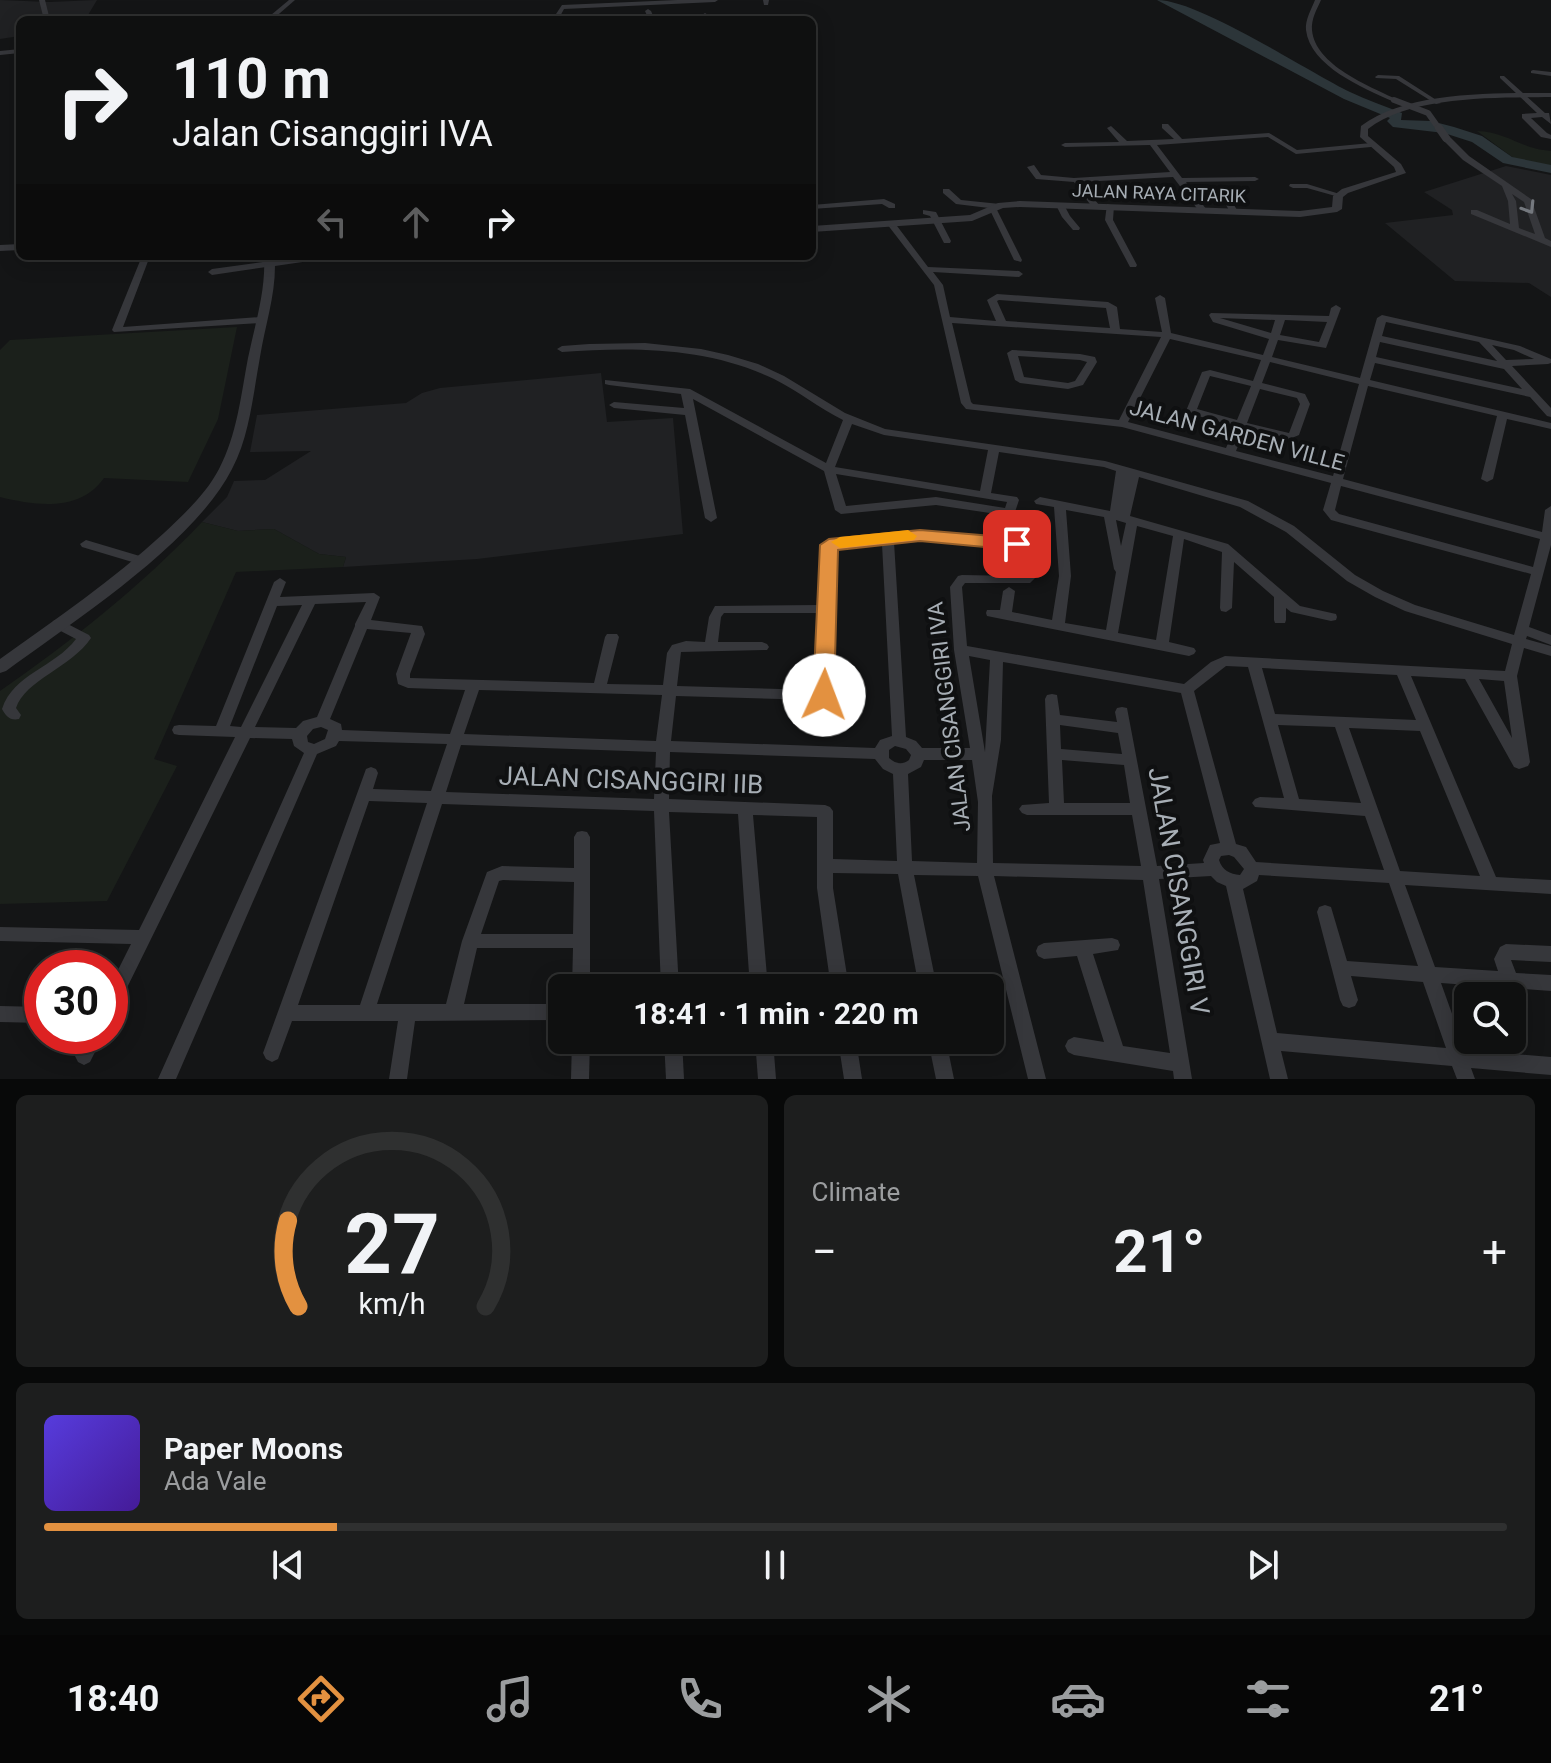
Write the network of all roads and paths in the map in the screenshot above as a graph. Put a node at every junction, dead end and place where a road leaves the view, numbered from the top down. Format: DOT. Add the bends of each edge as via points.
graph roads {
  1 [pos="292,0"];
  2 [pos="715,0"];
  3 [pos="1318,0"];
  4 [pos="648,11"];
  5 [pos="273,16"];
  6 [pos="557,16"];
  7 [pos="650,16"];
  8 [pos="1533,72"];
  9 [pos="1551,74"];
  10 [pos="1378,77"];
  11 [pos="1502,77"];
  12 [pos="1523,95"];
  13 [pos="1551,95"];
  14 [pos="1438,103"];
  15 [pos="1548,118"];
  16 [pos="1165,126"];
  17 [pos="1111,128"];
  18 [pos="1551,137"];
  19 [pos="1204,139"];
  20 [pos="1179,140"];
  21 [pos="1152,143"];
  22 [pos="1125,144"];
  23 [pos="1065,145"];
  24 [pos="1371,145"];
  25 [pos="1212,146"];
  26 [pos="1031,167"];
  27 [pos="1179,177"];
  28 [pos="1255,179"];
  29 [pos="1072,180"];
  30 [pos="1504,184"];
  31 [pos="1293,186"];
  32 [pos="946,191"];
  33 [pos="1339,195"];
  34 [pos="1060,205"];
  35 [pos="1095,205"];
  36 [pos="892,206"];
  37 [pos="1110,206"];
  38 [pos="816,207"];
  39 [pos="994,208"];
  40 [pos="1202,209"];
  41 [pos="926,212"];
  42 [pos="1474,212"];
  43 [pos="937,221"];
  44 [pos="891,224"];
  45 [pos="1076,228"];
  46 [pos="816,229"];
  47 [pos="1515,229"];
  48 [pos="1541,240"];
  49 [pos="947,241"];
  50 [pos="1551,244"];
  51 [pos="144,260"];
  52 [pos="269,260"];
  53 [pos="1018,260"];
  54 [pos="1133,265"];
  55 [pos="925,269"];
  56 [pos="212,272"];
  57 [pos="1019,274"];
  58 [pos="1160,298"];
  59 [pos="1281,317"];
  60 [pos="261,320"];
  61 [pos="946,320"];
  62 [pos="1002,324"];
  63 [pos="1047,327"];
  64 [pos="1115,331"];
  65 [pos="1167,335"];
  66 [pos="1275,336"];
  67 [pos="1377,338"];
  68 [pos="1481,339"];
  69 [pos="562,349"];
  70 [pos="1049,354"];
  71 [pos="1372,359"];
  72 [pos="1266,360"];
  73 [pos="1550,362"];
  74 [pos="1506,365"];
  75 [pos="609,382"];
  76 [pos="1364,383"];
  77 [pos="1257,384"];
  78 [pos="686,391"];
  79 [pos="1534,395"];
  80 [pos="614,405"];
  81 [pos="690,412"];
  82 [pos="1551,414"];
  83 [pos="1503,415"];
  84 [pos="848,420"];
  85 [pos="1122,424"];
  86 [pos="1241,425"];
  87 [pos="1551,426"];
  88 [pos="994,448"];
  89 [pos="1230,453"];
  90 [pos="829,469"];
  91 [pos="1128,470"];
  92 [pos="882,478"];
  93 [pos="1487,479"];
  94 [pos="1337,482"];
  95 [pos="833,483"];
  96 [pos="985,495"];
  97 [pos="1040,501"];
  98 [pos="1060,505"];
  99 [pos="1551,510"];
  100 [pos="1120,517"];
  101 [pos="711,518"];
  102 [pos="1179,534"];
  103 [pos="1549,537"];
  104 [pos="888,538"];
  105 [pos="86,544"];
  106 [pos="1228,551"];
  107 [pos="139,560"];
  108 [pos="1538,572"];
  109 [pos="1121,578"];
  110 [pos="280,582"];
  111 [pos="1009,591"];
  112 [pos="1280,596"];
  113 [pos="311,600"];
  114 [pos="272,602"];
  115 [pos="1226,608"];
  116 [pos="826,609"];
  117 [pos="1331,617"];
  118 [pos="1280,620"];
  119 [pos="58,624"];
  120 [pos="361,624"];
  121 [pos="1058,626"];
  122 [pos="1111,636"];
  123 [pos="1522,636"];
  124 [pos="612,637"];
  125 [pos="1551,640"];
  126 [pos="711,646"];
  127 [pos="1162,646"];
  128 [pos="762,647"];
  129 [pos="961,650"];
  130 [pos="1189,651"];
  131 [pos="1551,651"];
  132 [pos="997,656"];
  133 [pos="1253,661"];
  134 [pos="0,667"];
  135 [pos="1402,671"];
  136 [pos="1469,674"];
  137 [pos="1510,676"];
  138 [pos="473,686"];
  139 [pos="599,689"];
  140 [pos="669,689"];
  141 [pos="1187,689"];
  142 [pos="824,695"];
  143 [pos="1052,699"];
  144 [pos="1122,712"];
  145 [pos="14,715"];
  146 [pos="823,716"];
  147 [pos="1053,719"];
  148 [pos="1269,719"];
  149 [pos="322,721"];
  150 [pos="1340,722"];
  151 [pos="1423,726"];
  152 [pos="1125,729"];
  153 [pos="179,730"];
  154 [pos="221,732"];
  155 [pos="245,733"];
  156 [pos="300,734"];
  157 [pos="336,735"];
  158 [pos="456,739"];
  159 [pos="899,740"];
  160 [pos="663,745"];
  161 [pos="312,750"];
  162 [pos="880,754"];
  163 [pos="918,754"];
  164 [pos="978,754"];
  165 [pos="1055,754"];
  166 [pos="1130,760"];
  167 [pos="900,770"];
  168 [pos="371,773"];
  169 [pos="364,795"];
  170 [pos="436,798"];
  171 [pos="986,802"];
  172 [pos="1260,803"];
  173 [pos="1293,804"];
  174 [pos="661,805"];
  175 [pos="745,808"];
  176 [pos="1027,809"];
  177 [pos="1057,809"];
  178 [pos="1138,809"];
  179 [pos="1371,810"];
  180 [pos="582,837"];
  181 [pos="1229,848"];
  182 [pos="825,866"];
  183 [pos="1252,868"];
  184 [pos="905,869"];
  185 [pos="1213,869"];
  186 [pos="985,872"];
  187 [pos="1148,873"];
  188 [pos="582,875"];
  189 [pos="1394,877"];
  190 [pos="1233,882"];
  191 [pos="1491,883"];
  192 [pos="1551,887"];
  193 [pos="1325,912"];
  194 [pos="0,934"];
  195 [pos="142,937"];
  196 [pos="470,941"];
  197 [pos="581,941"];
  198 [pos="1112,945"];
  199 [pos="1083,948"];
  200 [pos="1044,951"];
  201 [pos="1551,954"];
  202 [pos="128,966"];
  203 [pos="1341,968"];
  204 [pos="581,974"];
  205 [pos="669,974"];
  206 [pos="758,974"];
  207 [pos="838,974"];
  208 [pos="925,974"];
  209 [pos="1429,975"];
  210 [pos="1510,980"];
  211 [pos="1551,983"];
  212 [pos="1349,1000"];
  213 [pos="408,1012"];
  214 [pos="453,1012"];
  215 [pos="548,1012"];
  216 [pos="286,1013"];
  217 [pos="366,1013"];
  218 [pos="0,1014"];
  219 [pos="24,1015"];
  220 [pos="1270,1041"];
  221 [pos="1074,1046"];
  222 [pos="1116,1052"];
  223 [pos="272,1053"];
  224 [pos="581,1054"];
  225 [pos="674,1054"];
  226 [pos="765,1054"];
  227 [pos="849,1054"];
  228 [pos="940,1054"];
  229 [pos="1458,1057"];
  230 [pos="1551,1066"];
  231 [pos="1182,1072"];
  232 [pos="167,1079"];
  233 [pos="398,1079"];
  234 [pos="580,1079"];
  235 [pos="675,1079"];
  236 [pos="767,1079"];
  237 [pos="853,1079"];
  238 [pos="945,1079"];
  239 [pos="1037,1079"];
  240 [pos="1279,1079"];
  241 [pos="1466,1079"];
  1 -- 5 [label="street"];
  2 -- 6 [label="street" via="560,7"];
  3 -- 30 [label="street, bridge" via="1308,34 1314,48 1337,70 1428,113 1466,158"];
  4 -- 7 [label="street"];
  8 -- 9 [label="street"];
  10 -- 14 [label="street" via="1396,76"];
  11 -- 12 [label="street"];
  12 -- 13 [label="street"];
  12 -- 14 [label="street"];
  12 -- 15 [label="street"];
  14 -- 24 [label="street" via="1372,120 1364,128"];
  15 -- 18 [label="street" via="1525,116"];
  16 -- 20 [label="street"];
  17 -- 22 [label="street"];
  19 -- 20 [label="street"];
  19 -- 24 [label="street" via="1272,135 1300,152"];
  19 -- 25 [label="street"];
  20 -- 21 [label="street"];
  21 -- 22 [label="street"];
  21 -- 27 [label="street"];
  22 -- 23 [label="street"];
  24 -- 33 [label="street, JALAN RAYA CITARIK" via="1401,173"];
  26 -- 29 [label="street" via="1039,177"];
  27 -- 28 [label="street"];
  27 -- 29 [label="street"];
  27 -- 40 [label="street"];
  29 -- 35 [label="street"];
  30 -- 47 [label="street"];
  30 -- 48 [label="street, one-way" via="1528,201"];
  31 -- 33 [label="street"];
  32 -- 39 [label="street" via="959,202"];
  33 -- 40 [label="street, JALAN RAYA CITARIK" via="1337,209 1327,213"];
  34 -- 35 [label="street, JALAN RAYA CITARIK"];
  34 -- 39 [label="street, JALAN RAYA CITARIK"];
  34 -- 45 [label="street"];
  35 -- 37 [label="street, JALAN RAYA CITARIK"];
  36 -- 38 [label="street" via="883,201"];
  37 -- 40 [label="street, JALAN RAYA CITARIK"];
  37 -- 54 [label="street" via="1109,220"];
  39 -- 43 [label="street, JALAN RAYA CITARIK" via="978,217"];
  39 -- 53 [label="street"];
  41 -- 43 [label="street"];
  42 -- 47 [label="street"];
  43 -- 44 [label="street, JALAN RAYA CITARIK"];
  43 -- 49 [label="street"];
  44 -- 46 [label="street, JALAN RAYA CITARIK"];
  44 -- 55 [label="street, JALAN GARDEN VILLE"];
  47 -- 48 [label="street"];
  48 -- 50 [label="street"];
  51 -- 60 [label="street" via="117,330"];
  52 -- 56 [label="street"];
  52 -- 60 [label="street"];
  55 -- 57 [label="street"];
  55 -- 61 [label="street, JALAN GARDEN VILLE" via="938,285"];
  58 -- 65 [label="street"];
  59 -- 66 [label="street"];
  59 -- 66 [label="street" via="1213,317"];
  59 -- 66 [label="street" via="1334,314 1323,346"];
  60 -- 107 [label="street" via="226,469 206,497"];
  61 -- 62 [label="street"];
  61 -- 85 [label="street, JALAN GARDEN VILLE" via="970,407"];
  62 -- 63 [label="street"];
  62 -- 64 [label="street" via="992,300 997,297 1108,305"];
  63 -- 64 [label="street"];
  63 -- 70 [label="street"];
  64 -- 65 [label="street"];
  65 -- 72 [label="street"];
  65 -- 85 [label="street"];
  66 -- 72 [label="street"];
  67 -- 68 [label="street" via="1386,318"];
  67 -- 71 [label="street"];
  67 -- 74 [label="street"];
  68 -- 73 [label="street"];
  68 -- 74 [label="street"];
  69 -- 84 [label="street" via="663,347 728,359 780,378"];
  70 -- 70 [label="street" via="1087,358 1092,362 1073,386 1018,379 1012,353"];
  71 -- 76 [label="street"];
  71 -- 79 [label="street"];
  72 -- 76 [label="street"];
  72 -- 77 [label="street"];
  73 -- 74 [label="street"];
  74 -- 79 [label="street"];
  75 -- 78 [label="street"];
  76 -- 83 [label="street"];
  76 -- 94 [label="street"];
  77 -- 86 [label="street"];
  77 -- 86 [label="street" via="1304,398 1298,425 1287,437"];
  77 -- 86 [label="street" via="1207,373 1190,409"];
  78 -- 81 [label="street"];
  78 -- 90 [label="street"];
  79 -- 82 [label="street"];
  80 -- 81 [label="street"];
  81 -- 101 [label="street"];
  83 -- 87 [label="street"];
  83 -- 93 [label="street"];
  84 -- 88 [label="street" via="884,432"];
  84 -- 90 [label="street"];
  85 -- 89 [label="street, JALAN GARDEN VILLE"];
  86 -- 89 [label="street"];
  88 -- 91 [label="street"];
  88 -- 96 [label="street"];
  89 -- 94 [label="street, JALAN GARDEN VILLE"];
  90 -- 92 [label="street"];
  90 -- 95 [label="street"];
  91 -- 100 [label="street"];
  91 -- 123 [label="street" via="1244,504 1290,529 1351,578 1410,608"];
  92 -- 95 [label="street"];
  92 -- 96 [label="street"];
  94 -- 103 [label="street, JALAN GARDEN VILLE"];
  94 -- 108 [label="street" via="1329,510 1335,517"];
  95 -- 96 [label="street" via="841,510 936,501 1010,512 1013,500"];
  97 -- 98 [label="street"];
  98 -- 100 [label="street"];
  98 -- 121 [label="street" via="1065,576"];
  99 -- 103 [label="street"];
  100 -- 102 [label="street"];
  100 -- 109 [label="street"];
  100 -- 109 [label="street"];
  102 -- 106 [label="street"];
  102 -- 127 [label="street"];
  103 -- 108 [label="street"];
  104 -- 116 [label="street, JALAN CISANGGIRI IVA" via="829,545"];
  104 -- 129 [label="street, JALAN CISANGGIRI IVA" via="947,537 1027,549 1034,563 1026,580 956,583"];
  104 -- 159 [label="street"];
  105 -- 107 [label="street"];
  106 -- 112 [label="street"];
  106 -- 115 [label="street"];
  107 -- 119 [label="street"];
  108 -- 123 [label="street"];
  109 -- 122 [label="street"];
  110 -- 114 [label="street"];
  111 -- 121 [label="street" via="998,615"];
  112 -- 117 [label="street" via="1296,609"];
  112 -- 118 [label="street"];
  113 -- 114 [label="street"];
  113 -- 120 [label="street" via="373,595"];
  113 -- 155 [label="street"];
  114 -- 154 [label="street"];
  116 -- 126 [label="street" via="720,609"];
  116 -- 142 [label="street, JALAN CISANGGIRI IVA"];
  119 -- 134 [label="street"];
  119 -- 145 [label="street" via="83,636 82,643 13,695 9,709"];
  120 -- 138 [label="street" via="417,629 403,674 408,683"];
  120 -- 149 [label="street"];
  121 -- 122 [label="street"];
  122 -- 127 [label="street"];
  123 -- 125 [label="street"];
  123 -- 131 [label="street"];
  123 -- 137 [label="street"];
  124 -- 139 [label="street"];
  126 -- 128 [label="street"];
  126 -- 140 [label="street" via="677,648"];
  127 -- 130 [label="street"];
  129 -- 132 [label="street"];
  129 -- 164 [label="street, JALAN CISANGGIRI IVA"];
  132 -- 141 [label="street"];
  132 -- 171 [label="street"];
  133 -- 135 [label="street"];
  133 -- 141 [label="street" via="1220,663"];
  133 -- 148 [label="street"];
  135 -- 136 [label="street"];
  135 -- 151 [label="street"];
  136 -- 137 [label="street"];
  136 -- 137 [label="street" via="1520,763"];
  138 -- 139 [label="street"];
  138 -- 158 [label="street"];
  139 -- 140 [label="street"];
  140 -- 142 [label="street"];
  140 -- 160 [label="street"];
  141 -- 181 [label="street"];
  142 -- 146 [label="street, JALAN CISANGGIRI IVA"];
  143 -- 147 [label="street"];
  144 -- 152 [label="street, JALAN CISANGGIRI V"];
  147 -- 152 [label="street"];
  147 -- 165 [label="street"];
  148 -- 150 [label="street"];
  148 -- 173 [label="street"];
  149 -- 156 [label="street"];
  149 -- 157 [label="street" via="336,728"];
  150 -- 151 [label="street"];
  150 -- 179 [label="street"];
  151 -- 191 [label="street"];
  152 -- 166 [label="street, JALAN CISANGGIRI V"];
  153 -- 154 [label="street"];
  154 -- 155 [label="street"];
  155 -- 156 [label="street"];
  155 -- 195 [label="street"];
  156 -- 161 [label="street" via="303,748"];
  157 -- 158 [label="street"];
  157 -- 161 [label="street"];
  158 -- 160 [label="street"];
  158 -- 170 [label="street"];
  159 -- 162 [label="street" via="886,744"];
  159 -- 163 [label="street"];
  160 -- 162 [label="street"];
  160 -- 174 [label="street"];
  161 -- 232 [label="street"];
  162 -- 167 [label="street" via="886,765"];
  163 -- 164 [label="street"];
  163 -- 167 [label="street" via="916,763"];
  164 -- 171 [label="street, JALAN CISANGGIRI IVA"];
  165 -- 166 [label="street"];
  165 -- 177 [label="street"];
  166 -- 178 [label="street, JALAN CISANGGIRI V"];
  167 -- 184 [label="street"];
  168 -- 169 [label="street"];
  169 -- 170 [label="street, JALAN CISANGGIRI IIB"];
  169 -- 216 [label="street"];
  170 -- 174 [label="street, JALAN CISANGGIRI IIB"];
  170 -- 217 [label="street"];
  171 -- 186 [label="street, JALAN CISANGGIRI IVA"];
  172 -- 173 [label="street"];
  173 -- 179 [label="street"];
  174 -- 175 [label="street, JALAN CISANGGIRI IIB"];
  174 -- 205 [label="street"];
  175 -- 182 [label="street, JALAN CISANGGIRI IIB" via="825,811"];
  175 -- 206 [label="street"];
  176 -- 177 [label="street"];
  177 -- 178 [label="street"];
  178 -- 187 [label="street, JALAN CISANGGIRI V"];
  179 -- 189 [label="street"];
  180 -- 188 [label="street"];
  181 -- 183 [label="street" via="1240,852"];
  181 -- 185 [label="street" via="1216,850"];
  182 -- 184 [label="street"];
  182 -- 207 [label="street"];
  183 -- 189 [label="street"];
  183 -- 190 [label="street" via="1243,882"];
  184 -- 186 [label="street"];
  184 -- 208 [label="street"];
  185 -- 187 [label="street"];
  185 -- 190 [label="street"];
  186 -- 187 [label="street"];
  186 -- 239 [label="street, JALAN CISANGGIRI IVA"];
  187 -- 231 [label="street, JALAN CISANGGIRI V"];
  188 -- 196 [label="street" via="493,877"];
  188 -- 197 [label="street"];
  189 -- 191 [label="street"];
  189 -- 209 [label="street"];
  190 -- 220 [label="street"];
  191 -- 192 [label="street"];
  193 -- 203 [label="street"];
  194 -- 195 [label="street"];
  195 -- 202 [label="street"];
  196 -- 197 [label="street"];
  196 -- 214 [label="street"];
  197 -- 204 [label="street"];
  198 -- 199 [label="street"];
  199 -- 200 [label="street"];
  199 -- 222 [label="street"];
  201 -- 210 [label="street" via="1506,952 1502,959"];
  203 -- 209 [label="street"];
  203 -- 212 [label="street"];
  209 -- 210 [label="street"];
  209 -- 229 [label="street"];
  210 -- 211 [label="street"];
  213 -- 214 [label="street"];
  213 -- 217 [label="street"];
  213 -- 233 [label="street"];
  214 -- 215 [label="street"];
  216 -- 217 [label="street"];
  216 -- 223 [label="street"];
  218 -- 219 [label="street"];
  220 -- 229 [label="street"];
  220 -- 240 [label="street"];
  221 -- 222 [label="street"];
  222 -- 231 [label="street"];
  224 -- 234 [label="street"];
  225 -- 235 [label="street"];
  226 -- 236 [label="street"];
  227 -- 237 [label="street"];
  228 -- 238 [label="street"];
  229 -- 230 [label="street"];
  229 -- 241 [label="street"];
}
